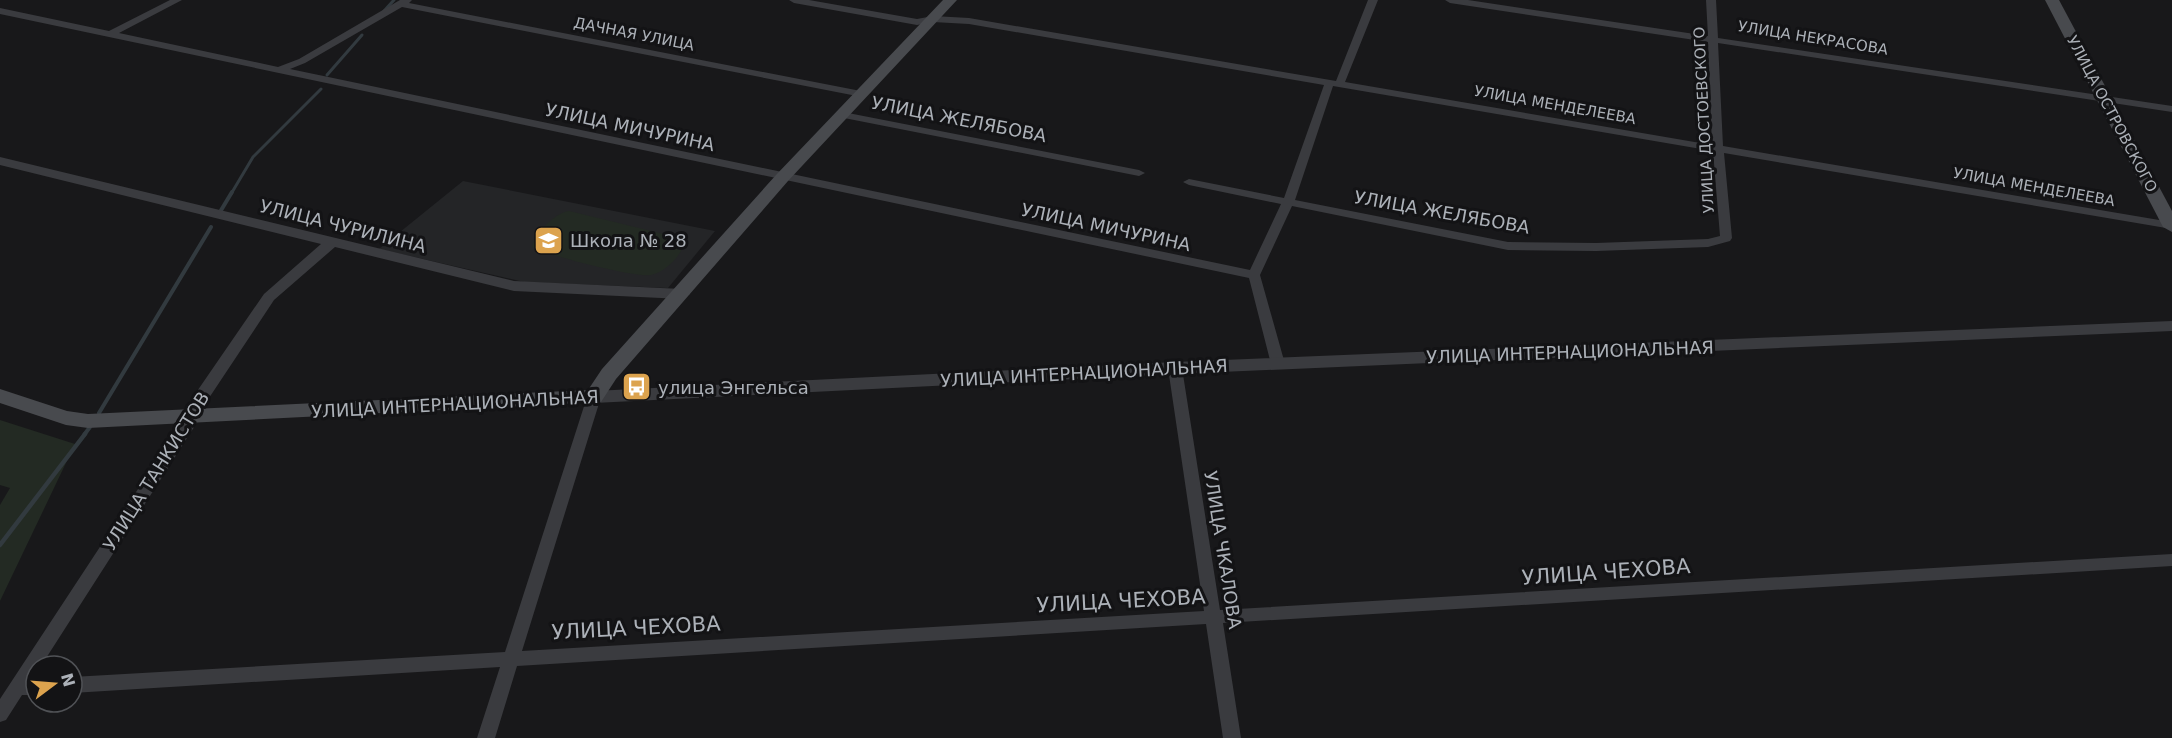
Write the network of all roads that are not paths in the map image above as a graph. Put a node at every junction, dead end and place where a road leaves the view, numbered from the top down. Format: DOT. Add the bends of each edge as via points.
graph roads {
  1 [pos="177,0"];
  2 [pos="794,0"];
  3 [pos="950,0"];
  4 [pos="1373,0"];
  5 [pos="1450,0"];
  6 [pos="1711,0"];
  7 [pos="2052,0"];
  8 [pos="404,2"];
  9 [pos="0,11"];
  10 [pos="933,19"];
  11 [pos="110,34"];
  12 [pos="1715,38"];
  13 [pos="281,69"];
  14 [pos="1335,82"];
  15 [pos="862,94"];
  16 [pos="2102,97"];
  17 [pos="2172,109"];
  18 [pos="843,115"];
  19 [pos="1718,148"];
  20 [pos="0,161"];
  21 [pos="1139,173"];
  22 [pos="782,178"];
  23 [pos="1189,183"];
  24 [pos="1288,202"];
  25 [pos="2172,227"];
  26 [pos="1726,238"];
  27 [pos="331,243"];
  28 [pos="1254,276"];
  29 [pos="682,294"];
  30 [pos="2172,326"];
  31 [pos="1278,364"];
  32 [pos="1175,368"];
  33 [pos="0,396"];
  34 [pos="594,397"];
  35 [pos="193,417"];
  36 [pos="2172,560"];
  37 [pos="1213,619"];
  38 [pos="512,658"];
  39 [pos="84,684"];
  40 [pos="17,688"];
  41 [pos="24,688"];
  42 [pos="0,714"];
  43 [pos="486,738"];
  44 [pos="1232,738"];
  1 -- 11 [label="street"];
  2 -- 10 [label="street, УЛИЦА МЕНДЕЛЕЕВА" via="917,22"];
  3 -- 10 [label="main road"];
  4 -- 14 [label="street"];
  5 -- 12 [label="street, УЛИЦА НЕКРАСОВА"];
  6 -- 12 [label="street, УЛИЦА ДОСТОЕВСКОГО"];
  7 -- 16 [label="main road, УЛИЦА ОСТРОВСКОГО"];
  8 -- 13 [label="street" via="302,62"];
  8 -- 15 [label="street, ДАЧНАЯ УЛИЦА"];
  9 -- 11 [label="street, УЛИЦА МИЧУРИНА"];
  10 -- 14 [label="street, УЛИЦА МЕНДЕЛЕЕВА" via="969,21"];
  10 -- 15 [label="main road"];
  11 -- 13 [label="street, УЛИЦА МИЧУРИНА"];
  12 -- 16 [label="street, УЛИЦА НЕКРАСОВА"];
  12 -- 19 [label="street, УЛИЦА ДОСТОЕВСКОГО"];
  13 -- 22 [label="street, УЛИЦА МИЧУРИНА"];
  14 -- 19 [label="street, УЛИЦА МЕНДЕЛЕЕВА"];
  14 -- 24 [label="street"];
  15 -- 18 [label="main road"];
  16 -- 17 [label="street, УЛИЦА НЕКРАСОВА"];
  16 -- 25 [label="main road, УЛИЦА ОСТРОВСКОГО"];
  18 -- 21 [label="street, УЛИЦА ЖЕЛЯБОВА"];
  18 -- 22 [label="main road"];
  19 -- 25 [label="street, УЛИЦА МЕНДЕЛЕЕВА"];
  19 -- 26 [label="street, УЛИЦА ДОСТОЕВСКОГО"];
  20 -- 27 [label="street, УЛИЦА ЧУРИЛИНА"];
  22 -- 28 [label="street, УЛИЦА МИЧУРИНА"];
  22 -- 29 [label="main road"];
  23 -- 24 [label="street, УЛИЦА ЖЕЛЯБОВА"];
  24 -- 26 [label="street, УЛИЦА ЖЕЛЯБОВА" via="1509,246 1596,248 1708,243"];
  24 -- 28 [label="street"];
  27 -- 29 [label="street, УЛИЦА ЧУРИЛИНА" via="514,286"];
  27 -- 35 [label="street, УЛИЦА ТАНКИСТОВ" via="269,297 199,400"];
  28 -- 31 [label="street"];
  29 -- 34 [label="main road" via="609,374"];
  30 -- 31 [label="street, УЛИЦА ИНТЕРНАЦИОНАЛЬНАЯ"];
  31 -- 32 [label="street, УЛИЦА ИНТЕРНАЦИОНАЛЬНАЯ"];
  32 -- 34 [label="street, УЛИЦА ИНТЕРНАЦИОНАЛЬНАЯ"];
  32 -- 37 [label="street, УЛИЦА ЧКАЛОВА"];
  33 -- 35 [label="main road, УЛИЦА ИНТЕРНАЦИОНАЛЬНАЯ" via="88,421"];
  34 -- 35 [label="main road, УЛИЦА ИНТЕРНАЦИОНАЛЬНАЯ"];
  34 -- 38 [label="street"];
  35 -- 40 [label="street, УЛИЦА ТАНКИСТОВ"];
  36 -- 37 [label="street, УЛИЦА ЧЕХОВА"];
  37 -- 38 [label="street, УЛИЦА ЧЕХОВА"];
  37 -- 44 [label="street, УЛИЦА ЧКАЛОВА"];
  38 -- 39 [label="street, УЛИЦА ЧЕХОВА"];
  38 -- 43 [label="street"];
  40 -- 41 [label="street"];
  40 -- 42 [label="street, УЛИЦА ТАНКИСТОВ"];
}
